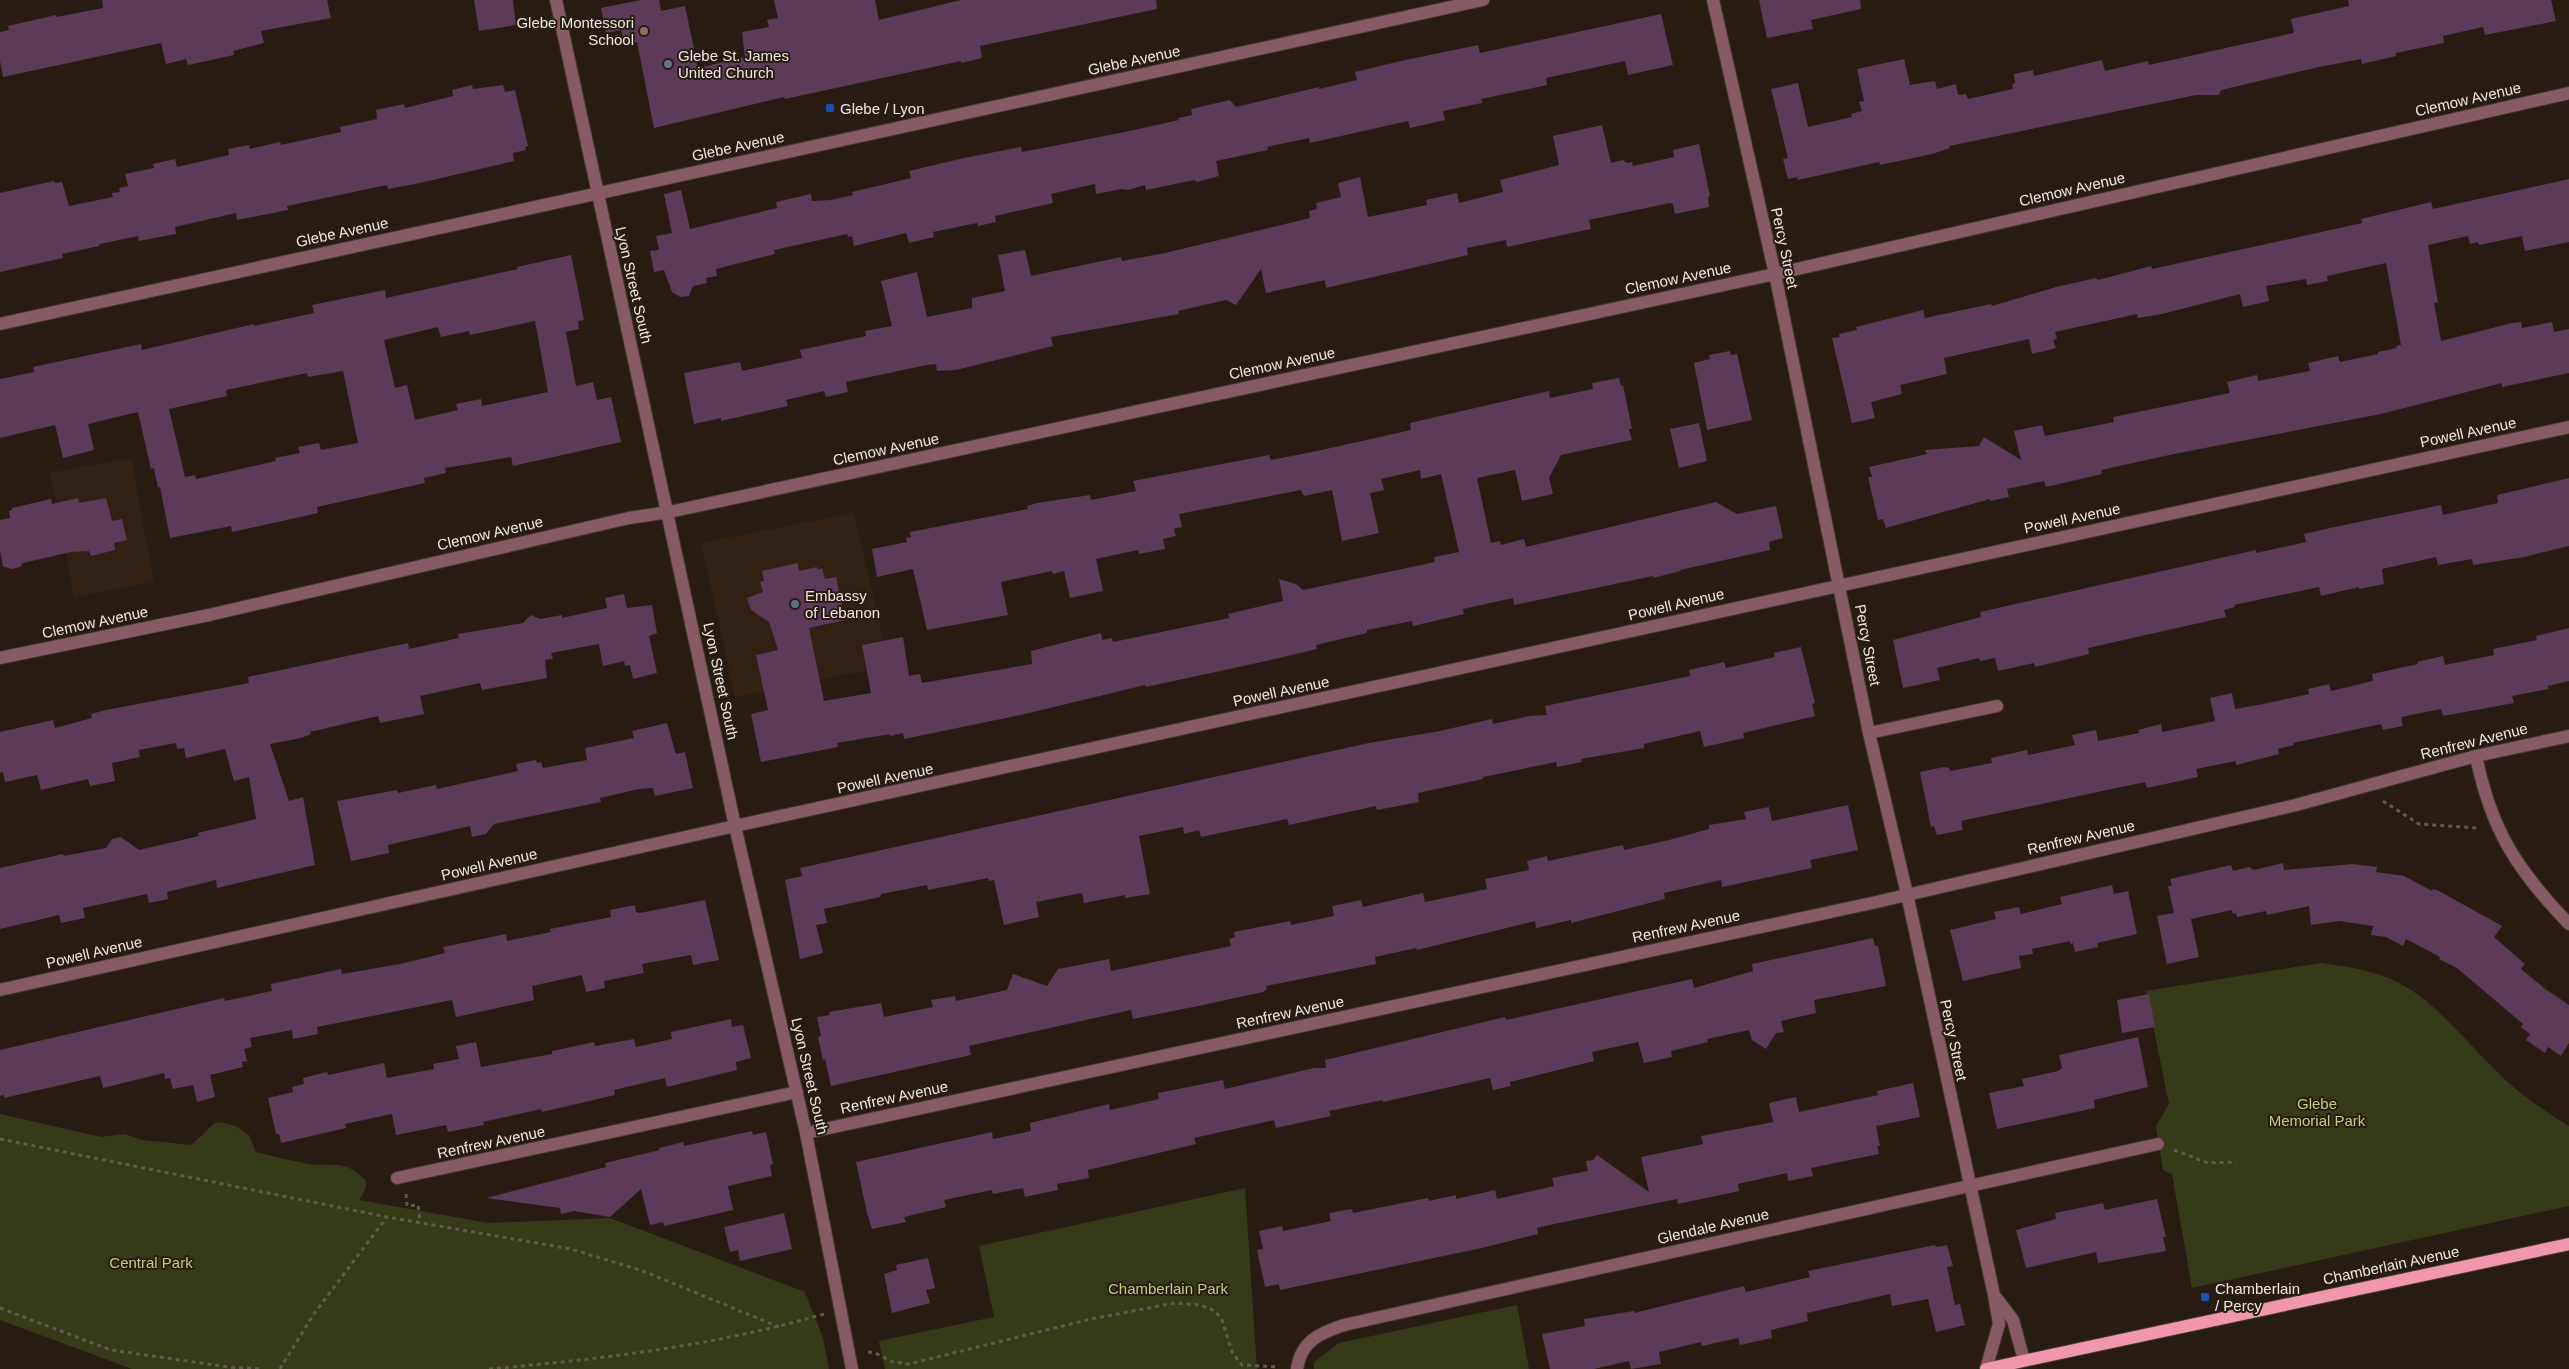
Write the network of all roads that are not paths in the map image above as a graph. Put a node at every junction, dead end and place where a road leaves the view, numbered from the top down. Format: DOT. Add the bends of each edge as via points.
graph roads {
  1 [pos="556,0"];
  2 [pos="1483,0"];
  3 [pos="1713,0"];
  4 [pos="2569,93"];
  5 [pos="597,194"];
  6 [pos="1775,274"];
  7 [pos="0,324"];
  8 [pos="2569,427"];
  9 [pos="669,512"];
  10 [pos="1839,585"];
  11 [pos="0,658"];
  12 [pos="1997,706"];
  13 [pos="1869,733"];
  14 [pos="2569,736"];
  15 [pos="2476,756"];
  16 [pos="736,826"];
  17 [pos="1907,894"];
  18 [pos="2569,924"];
  19 [pos="0,990"];
  20 [pos="797,1092"];
  21 [pos="806,1133"];
  22 [pos="2158,1144"];
  23 [pos="397,1178"];
  24 [pos="1969,1186"];
  25 [pos="2569,1244"];
  26 [pos="1994,1296"];
  27 [pos="2024,1360"];
  28 [pos="1297,1368"];
  29 [pos="852,1369"];
  30 [pos="1986,1369"];
  1 -- 5 [label="street, Lyon Street South"];
  2 -- 5 [label="street, Glebe Avenue"];
  3 -- 6 [label="street, Percy Street"];
  4 -- 6 [label="street, Clemow Avenue"];
  5 -- 7 [label="street, Glebe Avenue"];
  5 -- 9 [label="street, Lyon Street South"];
  6 -- 9 [label="street, Clemow Avenue"];
  6 -- 10 [label="street, Percy Street"];
  8 -- 10 [label="street, Powell Avenue"];
  9 -- 11 [label="street, Clemow Avenue" via="629,518 209,615"];
  9 -- 16 [label="street, Lyon Street South"];
  10 -- 13 [label="street, Percy Street"];
  10 -- 16 [label="street, Powell Avenue"];
  12 -- 13 [label="street"];
  13 -- 17 [label="street, Percy Street"];
  14 -- 15 [label="street, Renfrew Avenue"];
  15 -- 17 [label="street, Renfrew Avenue" via="2296,805"];
  15 -- 18 [label="street" via="2487,800 2506,847 2535,887"];
  16 -- 19 [label="street, Powell Avenue"];
  16 -- 20 [label="street, Lyon Street South"];
  17 -- 21 [label="street, Renfrew Avenue"];
  17 -- 24 [label="street, Percy Street"];
  20 -- 21 [label="street, Lyon Street South"];
  20 -- 23 [label="street, Renfrew Avenue"];
  21 -- 29 [label="street, Lyon Street South"];
  22 -- 24 [label="street, Glendale Avenue"];
  24 -- 26 [label="street, Percy Street"];
  24 -- 28 [label="street, Glendale Avenue" via="1344,1325 1315,1336 1301,1354"];
  25 -- 27 [label="main road, Chamberlain Avenue"];
  26 -- 27 [label="street, Percy Street" via="2013,1320"];
  26 -- 30 [label="street, Percy Street" via="1999,1324"];
  27 -- 30 [label="main road, Chamberlain Avenue"];
}
